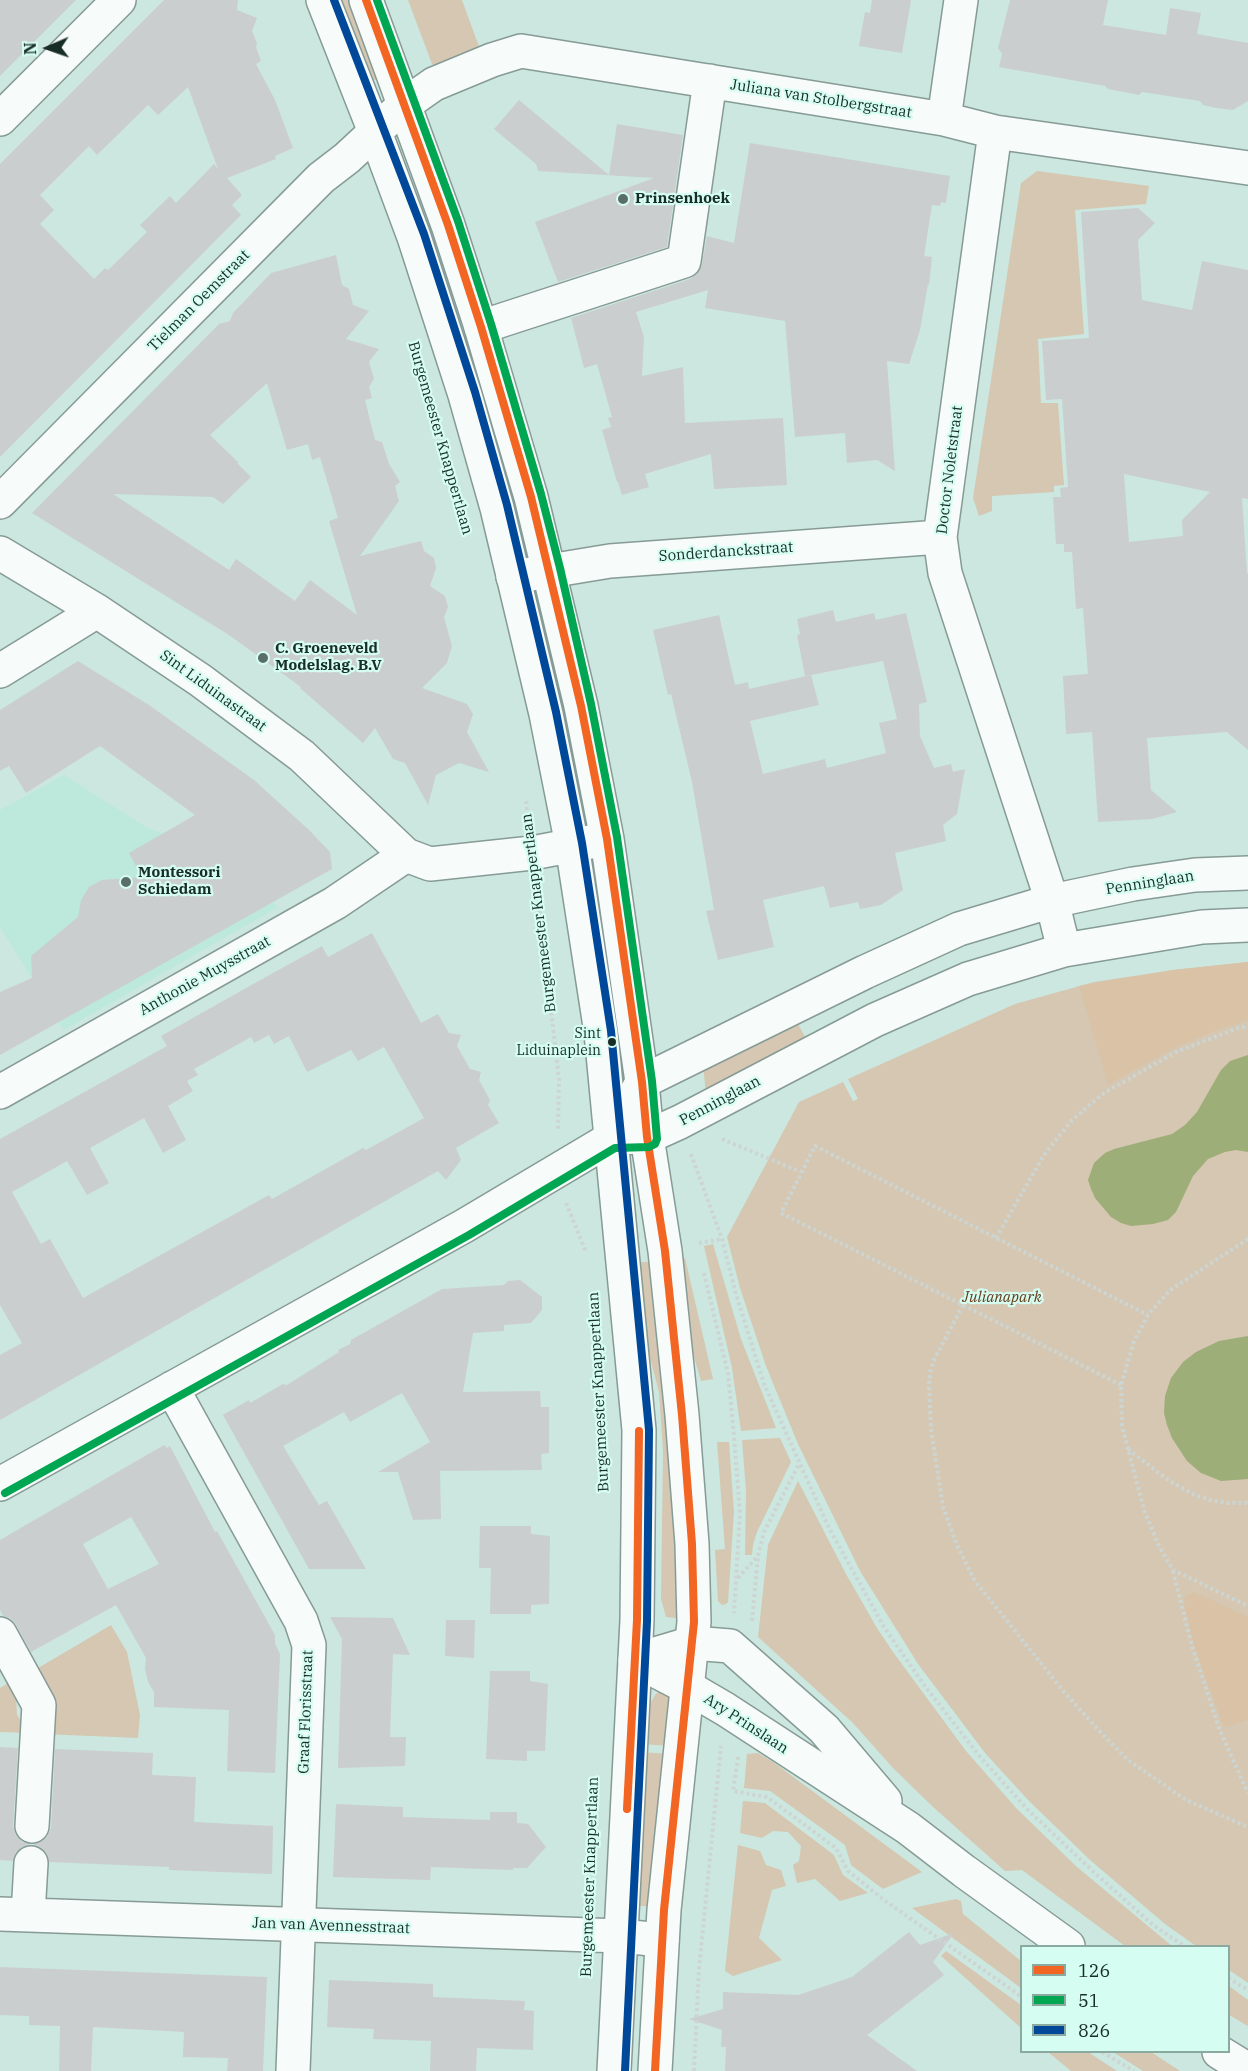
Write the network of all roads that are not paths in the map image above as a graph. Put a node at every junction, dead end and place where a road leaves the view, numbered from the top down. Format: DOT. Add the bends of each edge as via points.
graph roads {
  1 [pos="119,0"];
  2 [pos="323,0"];
  3 [pos="366,0"];
  4 [pos="961,0"];
  5 [pos="710,81"];
  6 [pos="404,105"];
  7 [pos="944,118"];
  8 [pos="0,119"];
  9 [pos="375,132"];
  10 [pos="995,132"];
  11 [pos="1248,168"];
  12 [pos="481,327"];
  13 [pos="0,502"];
  14 [pos="940,537"];
  15 [pos="0,553"];
  16 [pos="550,571"];
  17 [pos="513,577"];
  18 [pos="97,611"];
  19 [pos="0,671"];
  20 [pos="607,839"];
  21 [pos="572,845"];
  22 [pos="406,855"];
  23 [pos="1248,873"];
  24 [pos="1052,901"];
  25 [pos="1248,925"];
  26 [pos="1064,950"];
  27 [pos="642,1082"];
  28 [pos="0,1092"];
  29 [pos="648,1137"];
  30 [pos="612,1138"];
  31 [pos="172,1388"];
  32 [pos="0,1484"];
  33 [pos="0,1634"];
  34 [pos="692,1643"];
  35 [pos="635,1660"];
  36 [pos="688,1688"];
  37 [pos="32,1826"];
  38 [pos="908,1828"];
  39 [pos="31,1863"];
  40 [pos="14,1915"];
  41 [pos="298,1925"];
  42 [pos="620,1936"];
  43 [pos="662,1940"];
  44 [pos="1065,1945"];
  45 [pos="1221,2053"];
  46 [pos="1248,2070"];
  47 [pos="293,2071"];
  48 [pos="615,2071"];
  49 [pos="655,2071"];
  1 -- 8 [label="street"];
  2 -- 9 [label="street"];
  3 -- 6 [label="street"];
  4 -- 7 [label="street"];
  5 -- 6 [label="street, Juliana van Stolbergstraat" via="521,51 434,84"];
  5 -- 7 [label="street, Juliana van Stolbergstraat"];
  5 -- 12 [label="street" via="684,261"];
  6 -- 9 [label="street, Tielman Oemstraat"];
  6 -- 12 [label="street"];
  7 -- 10 [label="street, Juliana van Stolbergstraat"];
  9 -- 13 [label="street, Tielman Oemstraat" via="321,178"];
  9 -- 17 [label="street" via="465,395"];
  10 -- 11 [label="street, Juliana van Stolbergstraat"];
  10 -- 14 [label="street, Doctor Noletstraat"];
  12 -- 16 [label="street"];
  14 -- 16 [label="street, Sonderdanckstraat" via="610,561"];
  14 -- 24 [label="street, Doctor Noletstraat" via="945,573"];
  15 -- 18 [label="street, Sint Liduinastraat"];
  16 -- 17 [label="street, Sonderdanckstraat"];
  16 -- 20 [label="street"];
  17 -- 21 [label="street"];
  18 -- 19 [label="street"];
  18 -- 22 [label="street, Sint Liduinastraat" via="200,680 302,756"];
  20 -- 21 [label="street"];
  20 -- 27 [label="street"];
  21 -- 22 [label="street" via="430,864"];
  21 -- 30 [label="street" via="601,1034"];
  22 -- 28 [label="street, Anthonie Muysstraat" via="335,903"];
  23 -- 24 [label="street, Penninglaan" via="1195,875"];
  24 -- 26 [label="street"];
  24 -- 27 [label="street, Penninglaan" via="959,929"];
  25 -- 26 [label="street, Penninglaan" via="1202,927"];
  26 -- 29 [label="street, Penninglaan" via="968,979 874,1020"];
  27 -- 29 [label="street"];
  27 -- 30 [label="street"];
  29 -- 30 [label="street, Penninglaan"];
  29 -- 34 [label="street" via="665,1251 682,1415 692,1544"];
  30 -- 31 [label="street" via="454,1232"];
  30 -- 35 [label="street" via="639,1430"];
  31 -- 32 [label="street"];
  31 -- 41 [label="street, Graaf Florisstraat" via="301,1621 309,1645"];
  33 -- 37 [label="street" via="39,1705"];
  34 -- 35 [label="street"];
  34 -- 36 [label="street"];
  34 -- 38 [label="street, Ary Prinslaan" via="730,1646 824,1730"];
  35 -- 36 [label="street, Ary Prinslaan"];
  35 -- 42 [label="street"];
  36 -- 38 [label="street, Ary Prinslaan"];
  36 -- 43 [label="street"];
  38 -- 44 [label="street, Ary Prinslaan"];
  39 -- 40 [label="street"];
  40 -- 41 [label="street, Jan van Avennesstraat"];
  41 -- 42 [label="street, Jan van Avennesstraat"];
  41 -- 47 [label="street, Graaf Florisstraat"];
  42 -- 43 [label="street, Jan van Avennesstraat"];
  42 -- 48 [label="street"];
  43 -- 49 [label="street"];
  45 -- 46 [label="street"];
}
